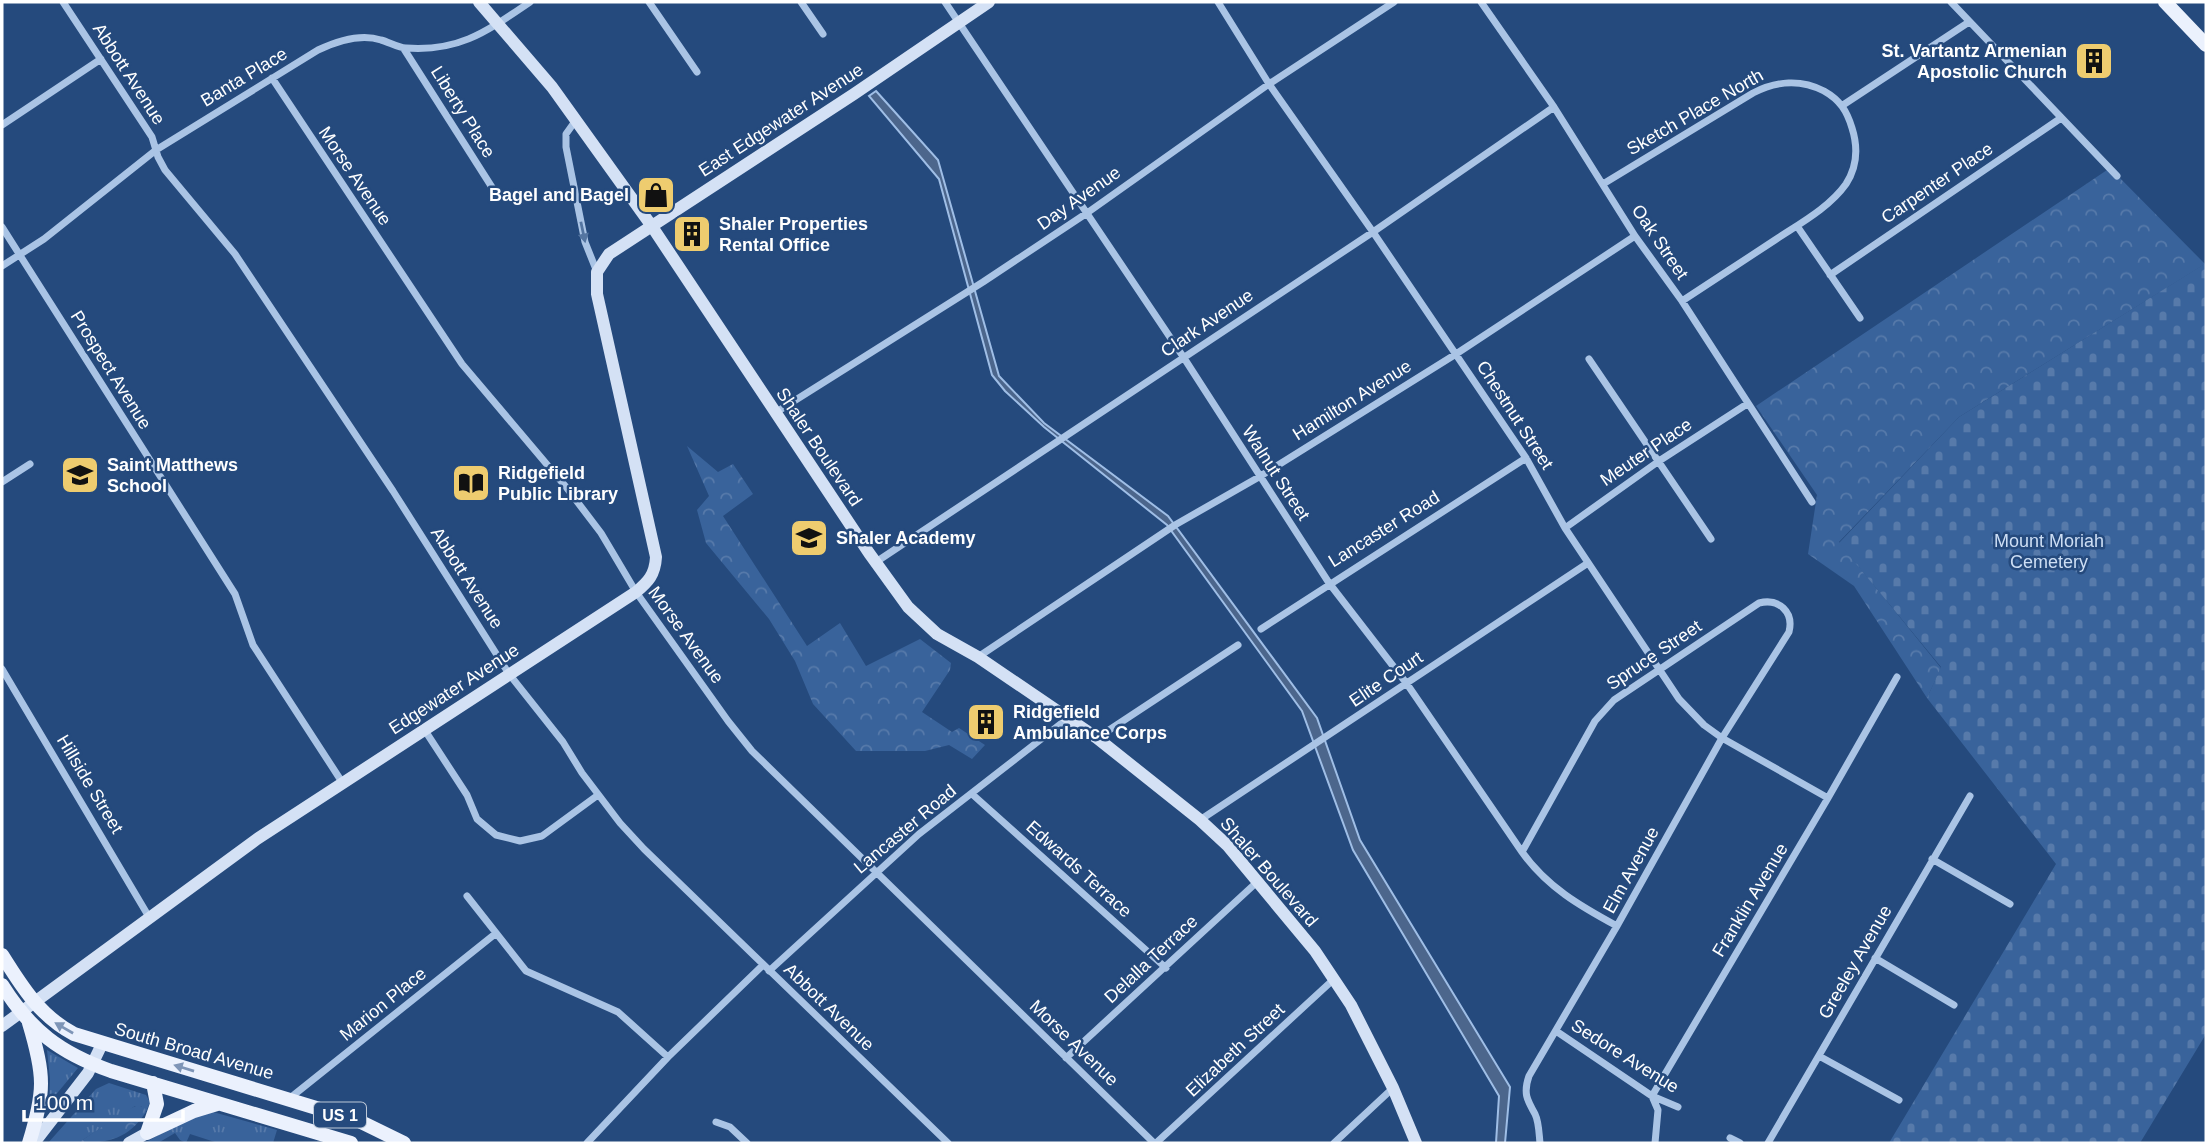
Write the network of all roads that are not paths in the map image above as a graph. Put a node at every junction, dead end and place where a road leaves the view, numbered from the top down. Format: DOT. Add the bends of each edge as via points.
graph roads {
  1 [pos="63,2"];
  2 [pos="479,2"];
  3 [pos="530,2"];
  4 [pos="649,2"];
  5 [pos="801,2"];
  6 [pos="945,2"];
  7 [pos="989,2"];
  8 [pos="1218,2"];
  9 [pos="1394,2"];
  10 [pos="1481,2"];
  11 [pos="1951,2"];
  12 [pos="2165,2"];
  13 [pos="958,22"];
  14 [pos="1969,22"];
  15 [pos="498,24"];
  16 [pos="823,34"];
  17 [pos="2206,45"];
  18 [pos="404,48"];
  19 [pos="101,59"];
  20 [pos="697,72"];
  21 [pos="272,78"];
  22 [pos="1269,84"];
  23 [pos="1843,106"];
  24 [pos="1553,107"];
  25 [pos="2061,118"];
  26 [pos="576,120"];
  27 [pos="2,125"];
  28 [pos="156,150"];
  29 [pos="2117,176"];
  30 [pos="1603,184"];
  31 [pos="495,192"];
  32 [pos="1087,213"];
  33 [pos="651,225"];
  34 [pos="1797,226"];
  35 [pos="2,227"];
  36 [pos="1373,232"];
  37 [pos="1635,236"];
  38 [pos="20,254"];
  39 [pos="2,267"];
  40 [pos="597,272"];
  41 [pos="1830,275"];
  42 [pos="1682,301"];
  43 [pos="1860,318"];
  44 [pos="1456,354"];
  45 [pos="1184,358"];
  46 [pos="1589,359"];
  47 [pos="1747,404"];
  48 [pos="775,413"];
  49 [pos="1526,458"];
  50 [pos="1659,461"];
  51 [pos="30,464"];
  52 [pos="1259,477"];
  53 [pos="2,482"];
  54 [pos="1812,502"];
  55 [pos="1565,528"];
  56 [pos="1711,539"];
  57 [pos="876,562"];
  58 [pos="1588,563"];
  59 [pos="1329,583"];
  60 [pos="636,592"];
  61 [pos="1790,617"];
  62 [pos="1261,629"];
  63 [pos="1238,645"];
  64 [pos="978,657"];
  65 [pos="2,669"];
  66 [pos="1659,669"];
  67 [pos="509,674"];
  68 [pos="1897,677"];
  69 [pos="1407,684"];
  70 [pos="1067,719"];
  71 [pos="424,729"];
  72 [pos="1097,738"];
  73 [pos="1722,738"];
  74 [pos="342,782"];
  75 [pos="972,794"];
  76 [pos="598,795"];
  77 [pos="1970,796"];
  78 [pos="1828,799"];
  79 [pos="1200,820"];
  80 [pos="1522,852"];
  81 [pos="1932,859"];
  82 [pos="876,873"];
  83 [pos="1257,882"];
  84 [pos="467,896"];
  85 [pos="2010,904"];
  86 [pos="149,917"];
  87 [pos="1617,926"];
  88 [pos="495,933"];
  89 [pos="2,955"];
  90 [pos="1875,958"];
  91 [pos="766,968"];
  92 [pos="1166,968"];
  93 [pos="1334,979"];
  94 [pos="2,985"];
  95 [pos="33,1001"];
  96 [pos="1954,1004"];
  97 [pos="24,1016"];
  98 [pos="2,1026"];
  99 [pos="1556,1031"];
  100 [pos="102,1044"];
  101 [pos="1819,1056"];
  102 [pos="668,1057"];
  103 [pos="1066,1058"];
  104 [pos="93,1064"];
  105 [pos="153,1083"];
  106 [pos="1393,1088"];
  107 [pos="1652,1096"];
  108 [pos="290,1098"];
  109 [pos="1899,1100"];
  110 [pos="219,1104"];
  111 [pos="1678,1107"];
  112 [pos="267,1118"];
  113 [pos="716,1122"];
  114 [pos="148,1133"];
  115 [pos="1730,1138"];
  116 [pos="32,1143"];
  117 [pos="129,1143"];
  118 [pos="351,1143"];
  119 [pos="404,1143"];
  120 [pos="587,1143"];
  121 [pos="747,1143"];
  122 [pos="948,1143"];
  123 [pos="1155,1143"];
  124 [pos="1334,1143"];
  125 [pos="1416,1143"];
  126 [pos="1540,1143"];
  127 [pos="1655,1143"];
  128 [pos="1740,1143"];
  129 [pos="1768,1143"];
  1 -- 19 [label="street, Abbott Avenue"];
  2 -- 15 [label="street, Shaler Boulevard"];
  3 -- 15 [label="street, Banta Place"];
  4 -- 20 [label="street"];
  5 -- 16 [label="street"];
  6 -- 13 [label="street, Walnut Street"];
  7 -- 13 [label="street, East Edgewater Avenue"];
  8 -- 22 [label="street, Chestnut Street"];
  9 -- 22 [label="street, Day Avenue"];
  10 -- 24 [label="street, Oak Street"];
  11 -- 14 [label="street"];
  12 -- 17 [label="main road"];
  13 -- 32 [label="street, Walnut Street"];
  13 -- 33 [label="street, East Edgewater Avenue"];
  14 -- 23 [label="street"];
  14 -- 25 [label="street"];
  15 -- 18 [label="street, Banta Place" via="464,43"];
  15 -- 26 [label="street, Shaler Boulevard"];
  18 -- 21 [label="street, Banta Place" via="378,39 347,39 318,50"];
  18 -- 31 [label="street, Liberty Place"];
  19 -- 27 [label="street"];
  19 -- 28 [label="street, Abbott Avenue" via="152,136"];
  21 -- 28 [label="street, Banta Place"];
  21 -- 60 [label="street, Morse Avenue" via="462,364 566,487 601,533"];
  22 -- 32 [label="street, Day Avenue"];
  22 -- 36 [label="street, Chestnut Street"];
  23 -- 30 [label="street, Sketch Place North" via="1814,86 1774,84"];
  23 -- 34 [label="street" via="1857,148 1851,174 1839,193"];
  24 -- 30 [label="street, Oak Street"];
  24 -- 36 [label="street, Clark Avenue"];
  25 -- 29 [label="street"];
  25 -- 41 [label="street, Carpenter Place"];
  26 -- 33 [label="street, Shaler Boulevard"];
  26 -- 40 [label="street, one-way" via="566,134 566,147 588,253"];
  28 -- 38 [label="street, Banta Place"];
  28 -- 67 [label="street, Abbott Avenue" via="165,170 248,273"];
  30 -- 37 [label="street, Oak Street"];
  32 -- 45 [label="street, Walnut Street"];
  32 -- 48 [label="street, Day Avenue"];
  33 -- 40 [label="street, East Edgewater Avenue" via="609,254"];
  33 -- 48 [label="street, Shaler Boulevard"];
  34 -- 41 [label="street"];
  34 -- 42 [label="street"];
  35 -- 38 [label="street, Prospect Avenue"];
  36 -- 44 [label="street, Chestnut Street"];
  36 -- 45 [label="street, Clark Avenue"];
  37 -- 42 [label="street, Oak Street"];
  37 -- 44 [label="street, Hamilton Avenue"];
  38 -- 39 [label="street, Banta Place"];
  38 -- 74 [label="street, Prospect Avenue" via="235,594 253,645"];
  40 -- 60 [label="street, Edgewater Avenue" via="597,294 656,557 650,580"];
  41 -- 43 [label="street"];
  42 -- 47 [label="street, Oak Street"];
  44 -- 49 [label="street, Chestnut Street"];
  44 -- 52 [label="street, Hamilton Avenue"];
  45 -- 52 [label="street, Walnut Street"];
  45 -- 57 [label="street, Clark Avenue"];
  46 -- 50 [label="street"];
  47 -- 50 [label="street, Meuter Place"];
  47 -- 54 [label="street, Oak Street"];
  48 -- 57 [label="street, Shaler Boulevard"];
  49 -- 55 [label="street, Chestnut Street"];
  49 -- 59 [label="street, Lancaster Road"];
  50 -- 55 [label="street, Meuter Place"];
  50 -- 56 [label="street"];
  51 -- 53 [label="street"];
  52 -- 59 [label="street, Walnut Street"];
  52 -- 64 [label="street, Hamilton Avenue" via="1172,527"];
  55 -- 58 [label="street, Chestnut Street"];
  57 -- 64 [label="street, Shaler Boulevard" via="908,607 937,634"];
  58 -- 66 [label="street, Chestnut Street"];
  58 -- 69 [label="street, Elite Court"];
  59 -- 62 [label="street, Lancaster Road"];
  59 -- 69 [label="street, Walnut Street"];
  60 -- 67 [label="street, Edgewater Avenue"];
  60 -- 82 [label="street, Morse Avenue" via="752,751"];
  61 -- 66 [label="street, Spruce Street" via="1780,605 1759,603"];
  61 -- 73 [label="street, Elm Avenue" via="1789,632"];
  63 -- 72 [label="street"];
  64 -- 70 [label="street, Shaler Boulevard"];
  65 -- 86 [label="street, Hillside Street"];
  66 -- 73 [label="street, Chestnut Street" via="1679,699"];
  66 -- 80 [label="street, Spruce Street" via="1614,700 1595,721"];
  67 -- 71 [label="street, Edgewater Avenue"];
  67 -- 76 [label="street, Abbott Avenue"];
  68 -- 78 [label="street, Franklin Avenue"];
  69 -- 79 [label="street, Elite Court"];
  69 -- 80 [label="street, Walnut Street"];
  70 -- 72 [label="street, Shaler Boulevard"];
  70 -- 75 [label="street, Lancaster Road"];
  71 -- 74 [label="street, Edgewater Avenue"];
  71 -- 76 [label="street" via="467,795 477,819 496,835 520,841 542,836"];
  72 -- 79 [label="street, Shaler Boulevard"];
  73 -- 78 [label="street, Chestnut Street"];
  73 -- 87 [label="street, Elm Avenue"];
  74 -- 86 [label="street, Edgewater Avenue"];
  75 -- 82 [label="street, Lancaster Road"];
  75 -- 92 [label="street, Edwards Terrace"];
  76 -- 91 [label="street, Abbott Avenue" via="644,849"];
  77 -- 81 [label="street, Greeley Avenue"];
  78 -- 107 [label="street, Franklin Avenue"];
  79 -- 83 [label="street, Shaler Boulevard"];
  80 -- 87 [label="street, Walnut Street" via="1558,891"];
  81 -- 85 [label="street"];
  81 -- 90 [label="street, Greeley Avenue"];
  82 -- 91 [label="street, Lancaster Road"];
  82 -- 103 [label="street, Morse Avenue"];
  83 -- 92 [label="street, Delalla Terrace"];
  83 -- 93 [label="street, Shaler Boulevard"];
  84 -- 88 [label="street"];
  86 -- 95 [label="street, Edgewater Avenue"];
  87 -- 99 [label="street, Elm Avenue"];
  88 -- 102 [label="street" via="526,971 623,1014"];
  88 -- 108 [label="street, Marion Place"];
  89 -- 95 [label="main road, South Broad Avenue / US 1"];
  90 -- 96 [label="street"];
  90 -- 101 [label="street, Greeley Avenue"];
  91 -- 102 [label="street, Lancaster Road"];
  91 -- 122 [label="street, Abbott Avenue"];
  92 -- 103 [label="street, Delalla Terrace"];
  93 -- 106 [label="street, Shaler Boulevard"];
  93 -- 123 [label="street, Elizabeth Street"];
  94 -- 97 [label="main road, US 1"];
  95 -- 97 [label="street, Edgewater Avenue"];
  100 -- 95 [label="main road, South Broad Avenue / US 1, one-way" via="54,1023"];
  97 -- 98 [label="street, Edgewater Avenue"];
  97 -- 104 [label="main road, US 1" via="56,1045"];
  97 -- 116 [label="main road" via="42,1074"];
  99 -- 107 [label="street, Sedore Avenue"];
  99 -- 126 [label="street, Elm Avenue" via="1526,1085"];
  100 -- 104 [label="street"];
  108 -- 100 [label="main road, South Broad Avenue / US 1, one-way"];
  101 -- 109 [label="street"];
  101 -- 129 [label="street, Greeley Avenue"];
  102 -- 120 [label="street, Lancaster Road"];
  103 -- 123 [label="street, Morse Avenue"];
  104 -- 105 [label="main road, US 1"];
  104 -- 116 [label="street"];
  105 -- 110 [label="main road, US 1"];
  105 -- 114 [label="main road" via="157,1109"];
  106 -- 124 [label="street"];
  106 -- 125 [label="street, Shaler Boulevard"];
  107 -- 111 [label="street, Sedore Avenue"];
  107 -- 127 [label="street" via="1658,1110"];
  108 -- 112 [label="main road" via="281,1112"];
  108 -- 119 [label="main road, South Broad Avenue / US 1" via="359,1121"];
  110 -- 112 [label="main road, US 1"];
  110 -- 114 [label="main road"];
  112 -- 118 [label="main road, US 1"];
  113 -- 121 [label="street" via="730,1127"];
  114 -- 117 [label="street"];
  115 -- 128 [label="street"];
}
